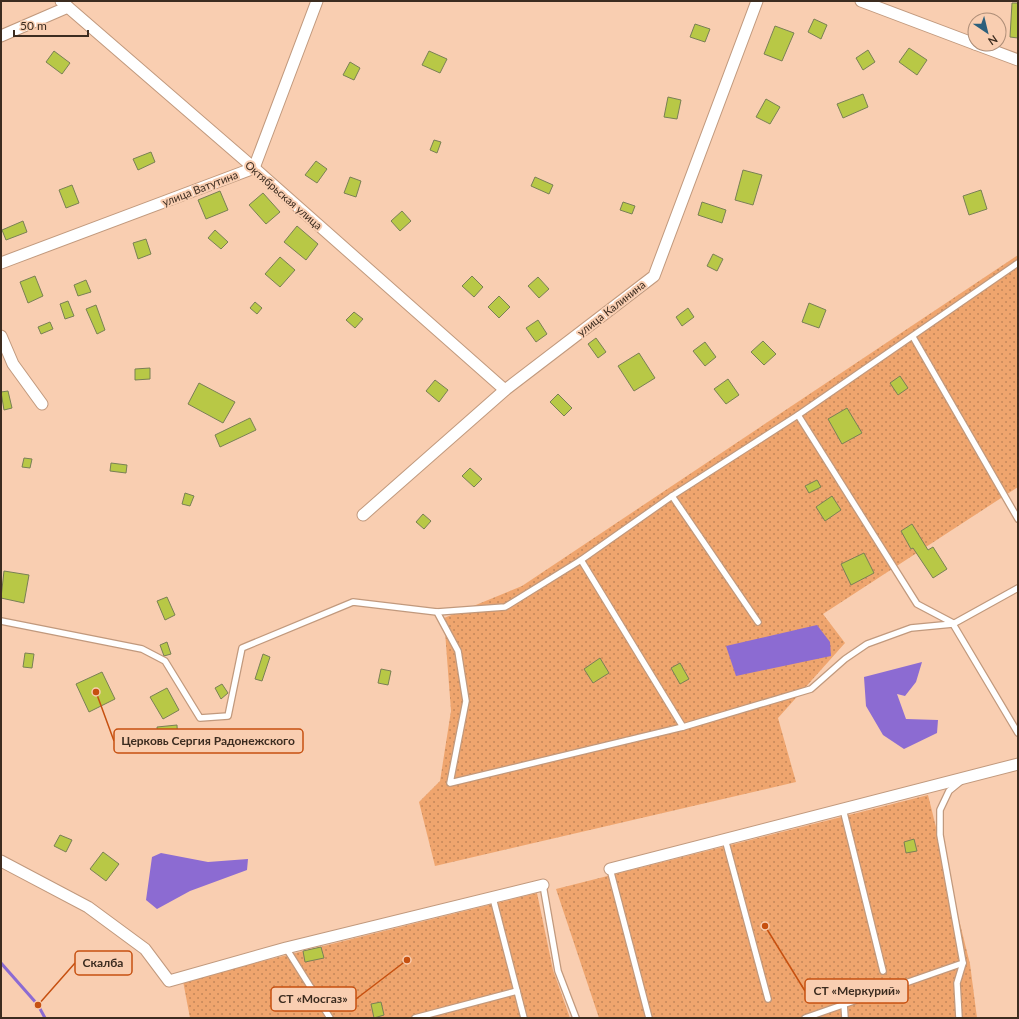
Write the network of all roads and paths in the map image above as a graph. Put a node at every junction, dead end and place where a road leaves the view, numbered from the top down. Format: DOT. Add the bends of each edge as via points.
graph roads {
  1 [pos="317,1"];
  2 [pos="757,1"];
  3 [pos="861,1"];
  4 [pos="65,4"];
  5 [pos="1,36"];
  6 [pos="967,41"];
  7 [pos="996,52"];
  8 [pos="1018,60"];
  9 [pos="254,168"];
  10 [pos="1,263"];
  11 [pos="1018,264"];
  12 [pos="1,336"];
  13 [pos="913,337"];
  14 [pos="505,390"];
  15 [pos="42,404"];
  16 [pos="798,415"];
  17 [pos="672,496"];
  18 [pos="363,515"];
  19 [pos="1018,519"];
  20 [pos="581,560"];
  21 [pos="1018,588"];
  22 [pos="437,612"];
  23 [pos="1,621"];
  24 [pos="758,622"];
  25 [pos="954,624"];
  26 [pos="682,727"];
  27 [pos="1018,733"];
  28 [pos="1018,764"];
  29 [pos="965,778"];
  30 [pos="843,809"];
  31 [pos="725,839"];
  32 [pos="1,861"];
  33 [pos="610,869"];
  34 [pos="543,886"];
  35 [pos="493,898"];
  36 [pos="286,948"];
  37 [pos="963,963"];
  38 [pos="883,971"];
  39 [pos="516,991"];
  40 [pos="768,999"];
  41 [pos="844,1004"];
  42 [pos="330,1018"];
  43 [pos="415,1018"];
  44 [pos="524,1018"];
  45 [pos="576,1018"];
  46 [pos="649,1018"];
  47 [pos="805,1018"];
  48 [pos="845,1018"];
  49 [pos="959,1018"];
  1 -- 9 [label="street"];
  2 -- 14 [label="street, улица Калинина" via="654,276"];
  3 -- 6 [label="street"];
  4 -- 5 [label="street"];
  4 -- 9 [label="street, Октябрьская улица"];
  7 -- 8 [label="street"];
  9 -- 10 [label="street, улица Ватутина"];
  9 -- 14 [label="street, Октябрьская улица"];
  11 -- 13 [label="lane"];
  12 -- 15 [label="street" via="13,364"];
  13 -- 16 [label="lane"];
  13 -- 19 [label="lane"];
  14 -- 18 [label="street, улица Калинина"];
  16 -- 17 [label="lane"];
  16 -- 25 [label="lane" via="917,604"];
  17 -- 20 [label="lane"];
  17 -- 24 [label="lane"];
  20 -- 22 [label="lane" via="505,607"];
  20 -- 26 [label="lane"];
  21 -- 25 [label="lane"];
  22 -- 23 [label="lane" via="353,602 242,648 228,716 200,718 165,661 142,649"];
  22 -- 26 [label="lane" via="458,651 466,701 450,783"];
  25 -- 26 [label="lane" via="912,628 867,644 844,659 811,689"];
  25 -- 27 [label="lane"];
  28 -- 29 [label="street"];
  29 -- 30 [label="street"];
  29 -- 37 [label="lane" via="949,791 940,810 940,835"];
  30 -- 31 [label="street"];
  30 -- 38 [label="lane"];
  31 -- 33 [label="street"];
  31 -- 40 [label="lane"];
  32 -- 36 [label="street" via="88,907 145,949 168,981"];
  33 -- 46 [label="lane"];
  34 -- 35 [label="street"];
  34 -- 45 [label="lane" via="558,970"];
  35 -- 36 [label="street"];
  35 -- 39 [label="lane"];
  36 -- 42 [label="lane"];
  37 -- 41 [label="lane"];
  37 -- 49 [label="lane" via="957,983"];
  39 -- 43 [label="lane"];
  39 -- 44 [label="lane"];
  41 -- 47 [label="lane"];
  41 -- 48 [label="lane"];
}
